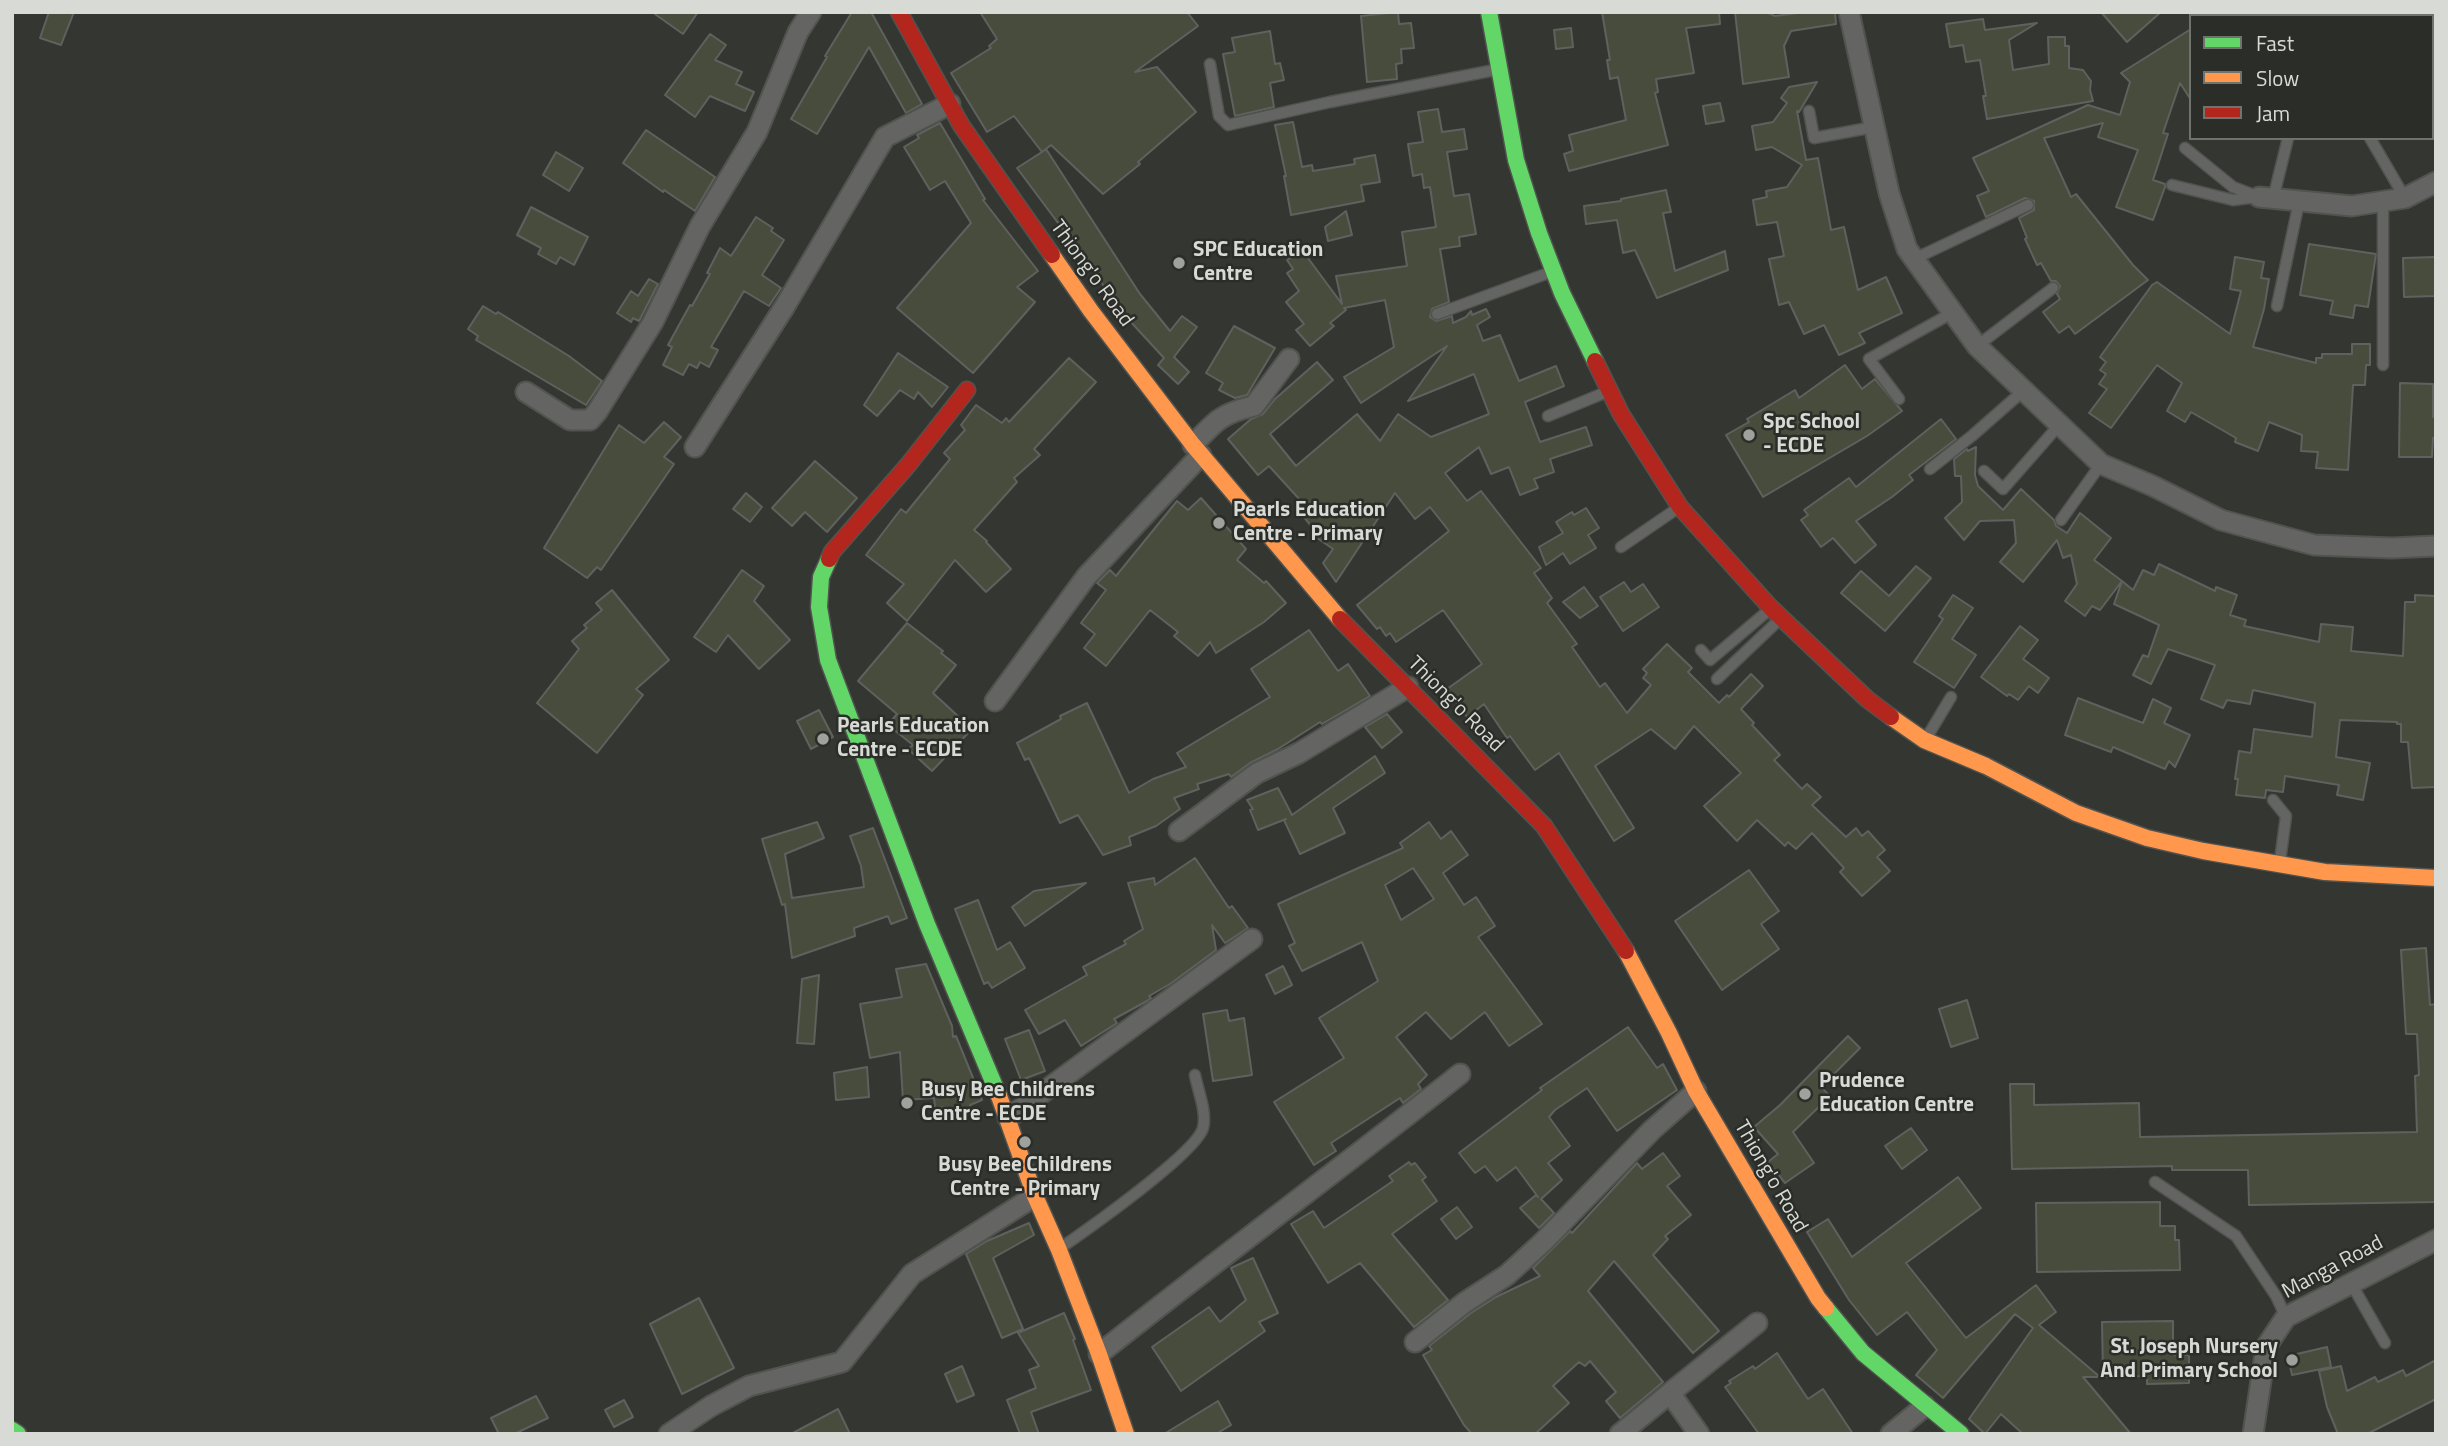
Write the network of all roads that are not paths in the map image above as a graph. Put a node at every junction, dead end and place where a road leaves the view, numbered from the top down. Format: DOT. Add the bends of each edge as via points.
graph roads {
  1 [pos="811,12"];
  2 [pos="899,12"];
  3 [pos="1489,12"];
  4 [pos="1849,12"];
  5 [pos="1210,64"];
  6 [pos="1500,69"];
  7 [pos="950,104"];
  8 [pos="1809,111"];
  9 [pos="1874,127"];
  10 [pos="2287,140"];
  11 [pos="2371,140"];
  12 [pos="2185,148"];
  13 [pos="2436,182"];
  14 [pos="2172,185"];
  15 [pos="2266,198"];
  16 [pos="2406,198"];
  17 [pos="2299,202"];
  18 [pos="2383,202"];
  19 [pos="2028,205"];
  20 [pos="1914,260"];
  21 [pos="1553,271"];
  22 [pos="2053,288"];
  23 [pos="2277,306"];
  24 [pos="1952,313"];
  25 [pos="1437,314"];
  26 [pos="1977,345"];
  27 [pos="1289,359"];
  28 [pos="2382,365"];
  29 [pos="967,390"];
  30 [pos="1610,390"];
  31 [pos="526,391"];
  32 [pos="2023,391"];
  33 [pos="1899,399"];
  34 [pos="1548,415"];
  35 [pos="2060,424"];
  36 [pos="695,447"];
  37 [pos="1197,450"];
  38 [pos="2101,464"];
  39 [pos="1930,469"];
  40 [pos="1984,471"];
  41 [pos="1679,507"];
  42 [pos="2061,520"];
  43 [pos="2436,545"];
  44 [pos="1621,547"];
  45 [pos="1776,613"];
  46 [pos="1701,650"];
  47 [pos="1717,679"];
  48 [pos="1408,687"];
  49 [pos="1951,697"];
  50 [pos="995,701"];
  51 [pos="1924,740"];
  52 [pos="2273,800"];
  53 [pos="1179,831"];
  54 [pos="2280,866"];
  55 [pos="2436,878"];
  56 [pos="1252,939"];
  57 [pos="1460,1074"];
  58 [pos="1195,1075"];
  59 [pos="1696,1091"];
  60 [pos="1008,1118"];
  61 [pos="2155,1182"];
  62 [pos="1035,1196"];
  63 [pos="2436,1240"];
  64 [pos="1059,1250"];
  65 [pos="2351,1283"];
  66 [pos="2287,1317"];
  67 [pos="1756,1324"];
  68 [pos="1415,1342"];
  69 [pos="2385,1343"];
  70 [pos="1099,1354"];
  71 [pos="1670,1393"];
  72 [pos="1925,1406"];
  73 [pos="12,1430"];
  74 [pos="1125,1433"];
  75 [pos="18,1434"];
  76 [pos="669,1434"];
  77 [pos="1620,1434"];
  78 [pos="1699,1434"];
  79 [pos="1891,1434"];
  80 [pos="1961,1434"];
  81 [pos="2253,1434"];
  1 -- 31 [label="street" via="798,32 757,132 700,226 653,322 597,412 590,419 570,420"];
  2 -- 7 [label="street, Thiong'o Road"];
  3 -- 6 [label="street"];
  4 -- 9 [label="street"];
  5 -- 6 [label="lane" via="1219,116 1228,125"];
  6 -- 21 [label="street" via="1516,160"];
  7 -- 36 [label="street" via="885,137"];
  7 -- 37 [label="street, Thiong'o Road" via="1017,208"];
  8 -- 9 [label="lane" via="1814,138"];
  9 -- 20 [label="street" via="1889,193"];
  10 -- 15 [label="lane"];
  11 -- 16 [label="lane"];
  12 -- 15 [label="lane" via="2233,187"];
  13 -- 16 [label="street"];
  14 -- 15 [label="lane" via="2233,200"];
  15 -- 17 [label="street"];
  16 -- 18 [label="street"];
  17 -- 18 [label="street" via="2353,206"];
  17 -- 23 [label="lane"];
  18 -- 28 [label="lane"];
  19 -- 20 [label="lane"];
  20 -- 24 [label="street"];
  21 -- 25 [label="lane"];
  21 -- 30 [label="street"];
  22 -- 26 [label="lane"];
  24 -- 26 [label="street"];
  24 -- 33 [label="lane" via="1868,359"];
  26 -- 32 [label="street"];
  27 -- 37 [label="street" via="1254,406 1231,411 1214,422"];
  29 -- 60 [label="street" via="832,551 821,577 819,607 828,660"];
  30 -- 34 [label="lane"];
  30 -- 41 [label="street"];
  32 -- 35 [label="street"];
  32 -- 39 [label="lane"];
  35 -- 38 [label="street"];
  35 -- 40 [label="lane" via="2003,489"];
  37 -- 48 [label="street, Thiong'o Road" via="1341,620"];
  37 -- 50 [label="street" via="1086,577"];
  38 -- 42 [label="lane"];
  38 -- 43 [label="street" via="2221,520 2314,545"];
  41 -- 44 [label="lane"];
  41 -- 45 [label="street"];
  45 -- 46 [label="lane" via="1710,660"];
  45 -- 47 [label="lane"];
  45 -- 51 [label="street" via="1867,699"];
  48 -- 53 [label="street" via="1257,773"];
  48 -- 59 [label="street, Thiong'o Road" via="1544,826 1618,936"];
  49 -- 51 [label="lane"];
  51 -- 54 [label="street" via="1986,765 2076,813 2135,834"];
  52 -- 54 [label="lane" via="2286,816"];
  54 -- 55 [label="street"];
  56 -- 60 [label="street"];
  57 -- 70 [label="street"];
  58 -- 64 [label="lane" via="1203,1130 1189,1148"];
  59 -- 68 [label="street" via="1507,1275"];
  59 -- 72 [label="street, Thiong'o Road" via="1818,1298 1863,1353"];
  60 -- 62 [label="street"];
  61 -- 66 [label="lane" via="2236,1236"];
  62 -- 64 [label="street"];
  62 -- 76 [label="street" via="912,1273 842,1362 749,1386"];
  63 -- 65 [label="street, Manga Road"];
  64 -- 70 [label="street"];
  65 -- 66 [label="street, Manga Road"];
  65 -- 69 [label="lane"];
  66 -- 81 [label="street, Manga Road" via="2266,1347"];
  67 -- 71 [label="street"];
  70 -- 74 [label="street"];
  71 -- 77 [label="street"];
  71 -- 78 [label="street"];
  72 -- 79 [label="street"];
  72 -- 80 [label="street, Thiong'o Road"];
  73 -- 75 [label="street"];
}
